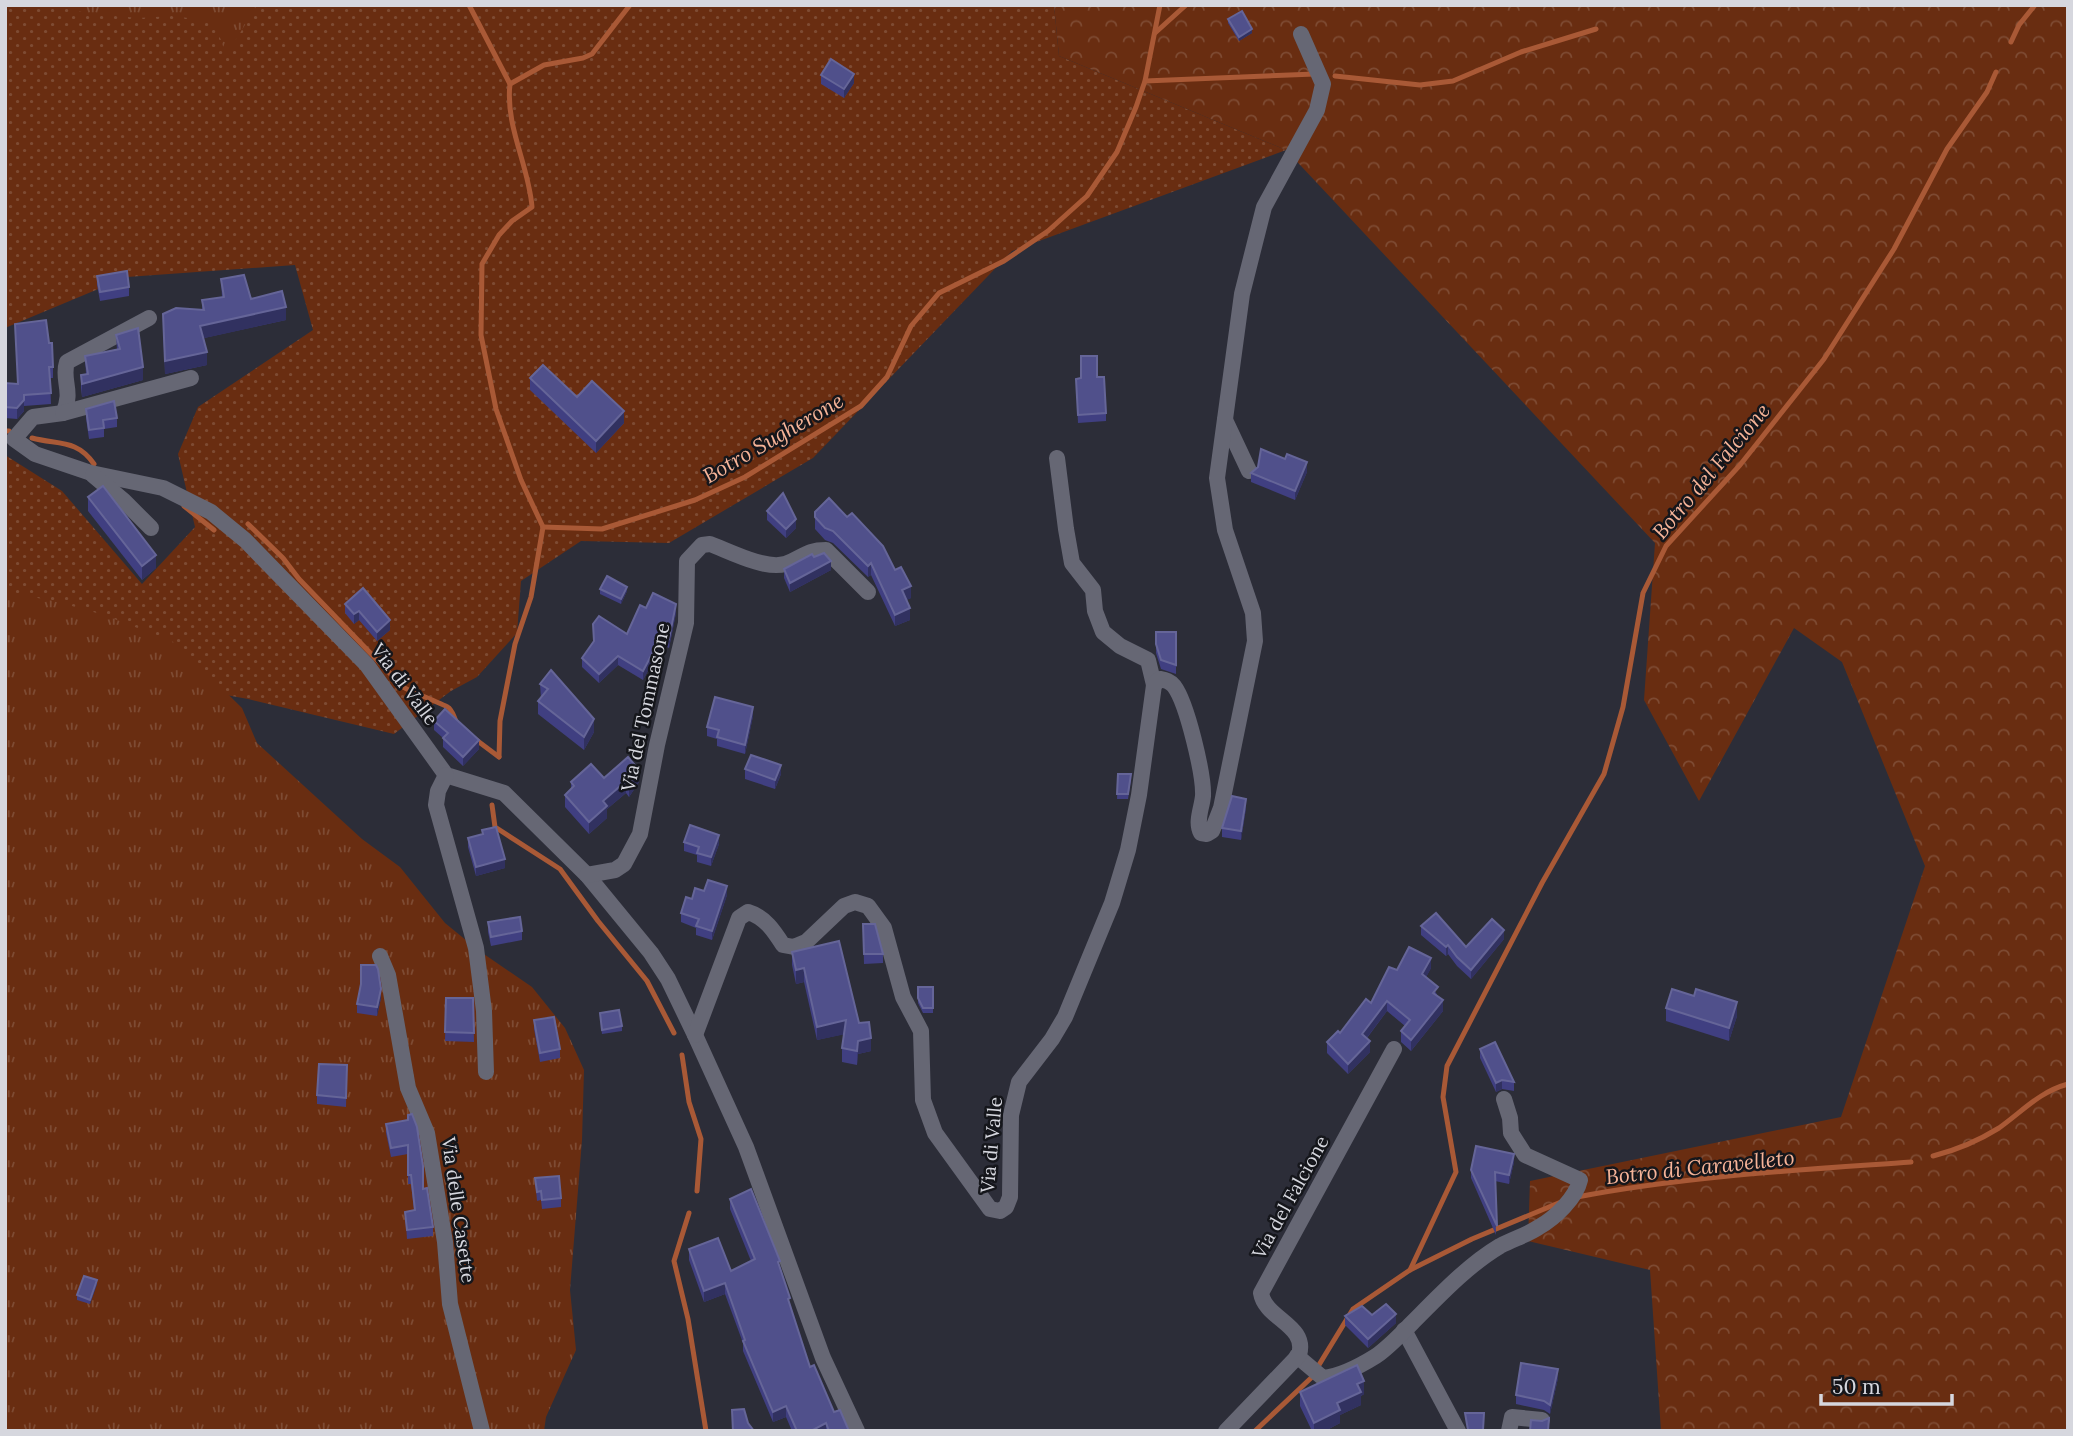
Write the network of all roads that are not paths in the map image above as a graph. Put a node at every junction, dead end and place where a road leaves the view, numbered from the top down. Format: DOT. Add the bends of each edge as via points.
graph roads {
  1 [pos="1301,34"];
  2 [pos="149,318"];
  3 [pos="191,378"];
  4 [pos="63,413"];
  5 [pos="1225,420"];
  6 [pos="1058,458"];
  7 [pos="1250,471"];
  8 [pos="91,473"];
  9 [pos="151,528"];
  10 [pos="869,592"];
  11 [pos="1154,685"];
  12 [pos="446,775"];
  13 [pos="587,875"];
  14 [pos="380,956"];
  15 [pos="695,1035"];
  16 [pos="1394,1049"];
  17 [pos="486,1072"];
  18 [pos="1504,1099"];
  19 [pos="1404,1330"];
  20 [pos="1301,1360"];
  21 [pos="1542,1420"];
  22 [pos="482,1431"];
  23 [pos="857,1431"];
  24 [pos="1226,1431"];
  25 [pos="1458,1431"];
  26 [pos="1509,1431"];
  1 -- 5 [label="street" via="1323,84 1317,110 1264,207 1242,294"];
  2 -- 4 [label="street" via="67,362 69,401"];
  3 -- 4 [label="street"];
  4 -- 8 [label="street, Via di Valle" via="33,417 13,439 35,454"];
  5 -- 7 [label="street"];
  5 -- 11 [label="street" via="1217,478 1225,530 1253,613 1255,641 1221,808 1207,834 1199,830 1202,782 1182,702 1168,681 1160,679"];
  6 -- 11 [label="street" via="1072,563 1093,590 1103,632 1148,660"];
  8 -- 9 [label="street"];
  8 -- 12 [label="street, Via di Valle" via="180,494 245,540 367,665"];
  10 -- 13 [label="street, Via del Tommasone" via="826,550 811,550 783,565 702,545 687,561 686,623 640,834 624,864"];
  11 -- 15 [label="street, Via di Valle" via="1139,795 1112,903 1065,1017 1019,1082 1011,1115 1011,1180 1006,1207 990,1209 935,1133 923,1100 921,1031 903,998 884,928 868,906 855,902 844,906 806,942 794,947 783,945 757,914 748,912 739,918"];
  12 -- 13 [label="street" via="504,793"];
  12 -- 17 [label="street" via="436,805 476,948"];
  13 -- 15 [label="street" via="652,953"];
  14 -- 22 [label="street, Via delle Casette" via="388,975 408,1088 427,1133 450,1304"];
  15 -- 23 [label="street" via="746,1147 823,1358"];
  16 -- 20 [label="street, Via del Falcione" via="1261,1293 1263,1303 1299,1338"];
  18 -- 19 [label="street" via="1518,1148 1580,1180 1578,1187 1558,1212 1489,1254"];
  19 -- 20 [label="street" via="1379,1354 1336,1377 1323,1378"];
  19 -- 25 [label="street"];
  20 -- 24 [label="street"];
  21 -- 26 [label="street" via="1513,1417"];
}
